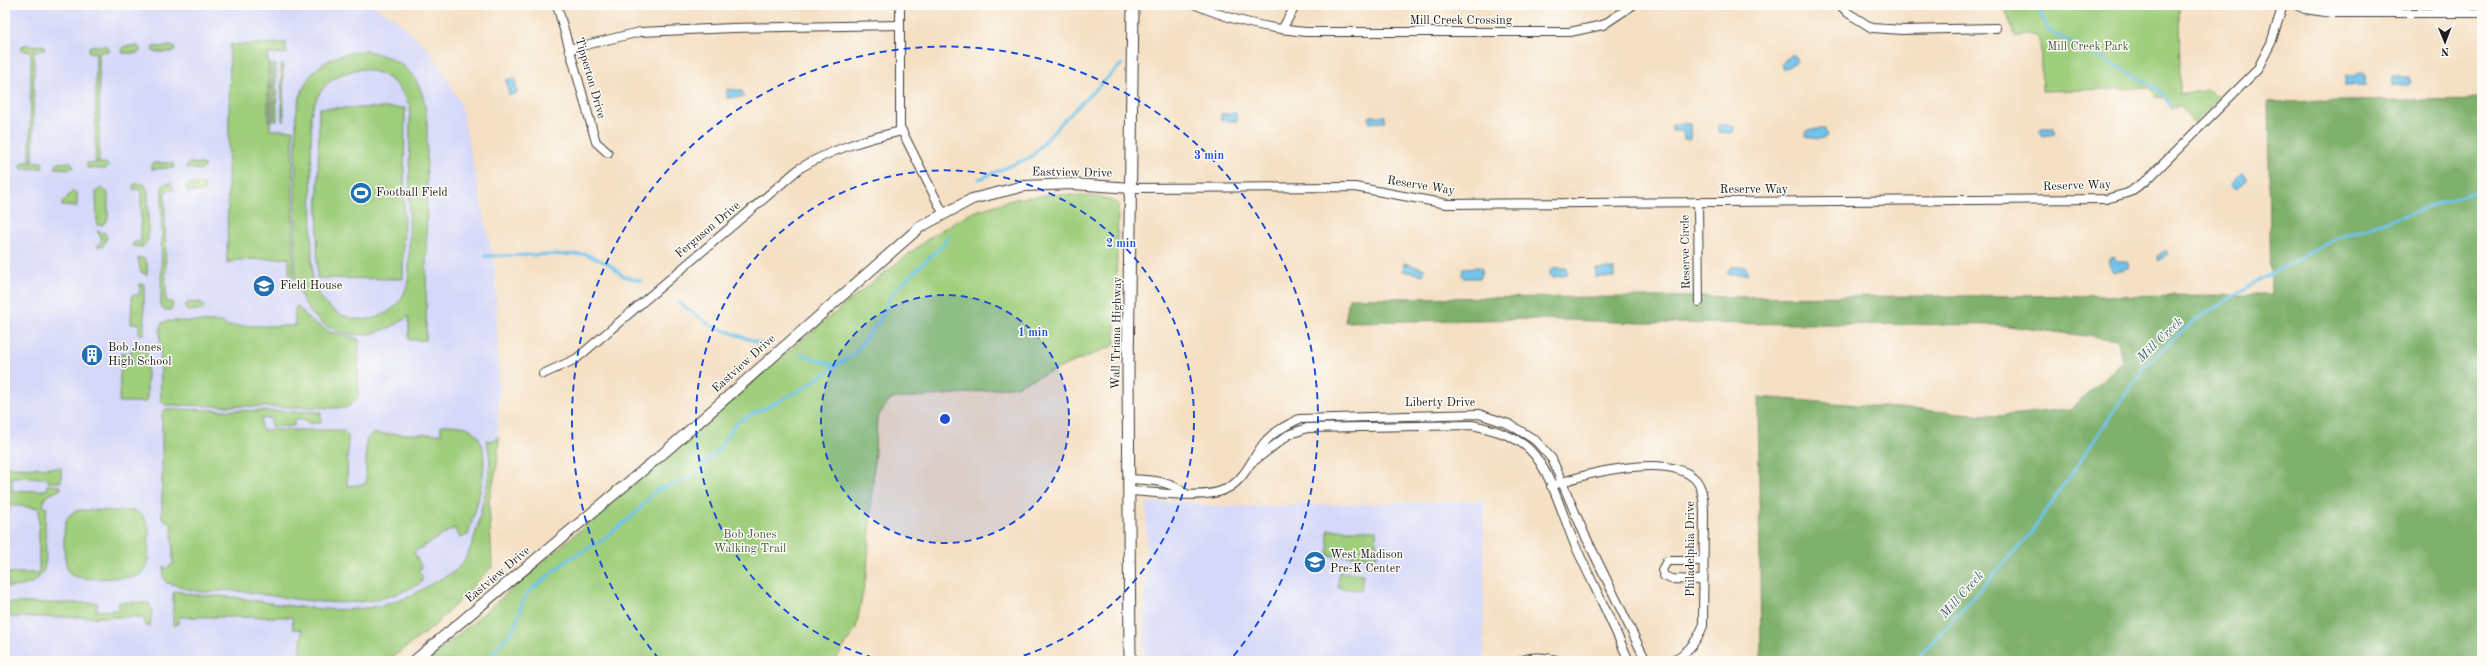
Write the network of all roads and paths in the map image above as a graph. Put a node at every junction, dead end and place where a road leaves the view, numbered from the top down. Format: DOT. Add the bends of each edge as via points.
graph roads {
  1 [pos="557,5"];
  2 [pos="900,5"];
  3 [pos="1133,5"];
  4 [pos="1196,5"];
  5 [pos="1296,5"];
  6 [pos="1633,5"];
  7 [pos="1840,5"];
  8 [pos="2283,5"];
  9 [pos="2296,5"];
  10 [pos="2476,10"];
  11 [pos="900,25"];
  12 [pos="1996,28"];
  13 [pos="1282,30"];
  14 [pos="569,49"];
  15 [pos="902,130"];
  16 [pos="608,153"];
  17 [pos="1132,188"];
  18 [pos="1698,202"];
  19 [pos="943,213"];
  20 [pos="1699,302"];
  21 [pos="543,374"];
  22 [pos="1253,461"];
  23 [pos="1130,479"];
  24 [pos="1562,482"];
  25 [pos="1551,486"];
  26 [pos="1130,491"];
  27 [pos="1186,493"];
  28 [pos="1702,561"];
  29 [pos="1702,580"];
  30 [pos="414,661"];
  31 [pos="1130,661"];
  32 [pos="1521,661"];
  33 [pos="1560,661"];
  34 [pos="1629,661"];
  35 [pos="1646,661"];
  36 [pos="1670,661"];
  1 -- 14 [label="street, Tipperton Drive"];
  2 -- 11 [label="street"];
  3 -- 17 [label="main road, Wall Triana Highway"];
  4 -- 13 [label="street, Mill Creek Crossing" via="1232,20"];
  5 -- 13 [label="street"];
  6 -- 13 [label="street, Mill Creek Crossing" via="1603,25 1570,32"];
  7 -- 12 [label="street" via="1872,28"];
  8 -- 18 [label="street, Reserve Way" via="2271,43 2257,70 2147,180 2128,193 2106,199"];
  9 -- 10 [label="street" via="2332,13"];
  11 -- 14 [label="street" via="640,32"];
  11 -- 15 [label="street" via="899,99"];
  14 -- 16 [label="street, Tipperton Drive" via="596,142"];
  15 -- 19 [label="street"];
  15 -- 21 [label="street, Ferguson Drive" via="832,150 800,168 576,358"];
  17 -- 18 [label="street, Reserve Way" via="1355,188 1447,204"];
  17 -- 19 [label="street, Eastview Drive" via="1072,184 1024,186 972,199"];
  17 -- 23 [label="main road, Wall Triana Highway" via="1128,372"];
  18 -- 20 [label="street, Reserve Circle"];
  19 -- 30 [label="street, Eastview Drive" via="920,227 666,451"];
  22 -- 24 [label="street, Liberty Drive" via="1274,433 1299,419 1479,414 1509,424 1535,440 1552,459"];
  22 -- 25 [label="street, Liberty Drive" via="1288,436 1308,428 1472,424 1506,435 1530,450 1543,468"];
  22 -- 27 [label="street, Liberty Drive" via="1227,489 1211,494"];
  23 -- 26 [label="main road, Wall Triana Highway"];
  23 -- 27 [label="street, Liberty Drive" via="1160,480"];
  24 -- 25 [label="street, Philadelphia Drive"];
  24 -- 28 [label="street, Philadelphia Drive" via="1614,468 1679,468 1696,480 1702,491"];
  24 -- 35 [label="street, Liberty Drive" via="1583,532"];
  25 -- 34 [label="street, Liberty Drive"];
  26 -- 27 [label="street, Liberty Drive"];
  26 -- 31 [label="main road, Wall Triana Highway"];
  28 -- 29 [label="street, Philadelphia Drive"];
  28 -- 29 [label="street" via="1667,561 1662,570 1664,576 1671,579"];
  29 -- 36 [label="street, Philadelphia Drive" via="1703,626 1691,646"];
  32 -- 33 [label="street" via="1531,658"];
}
